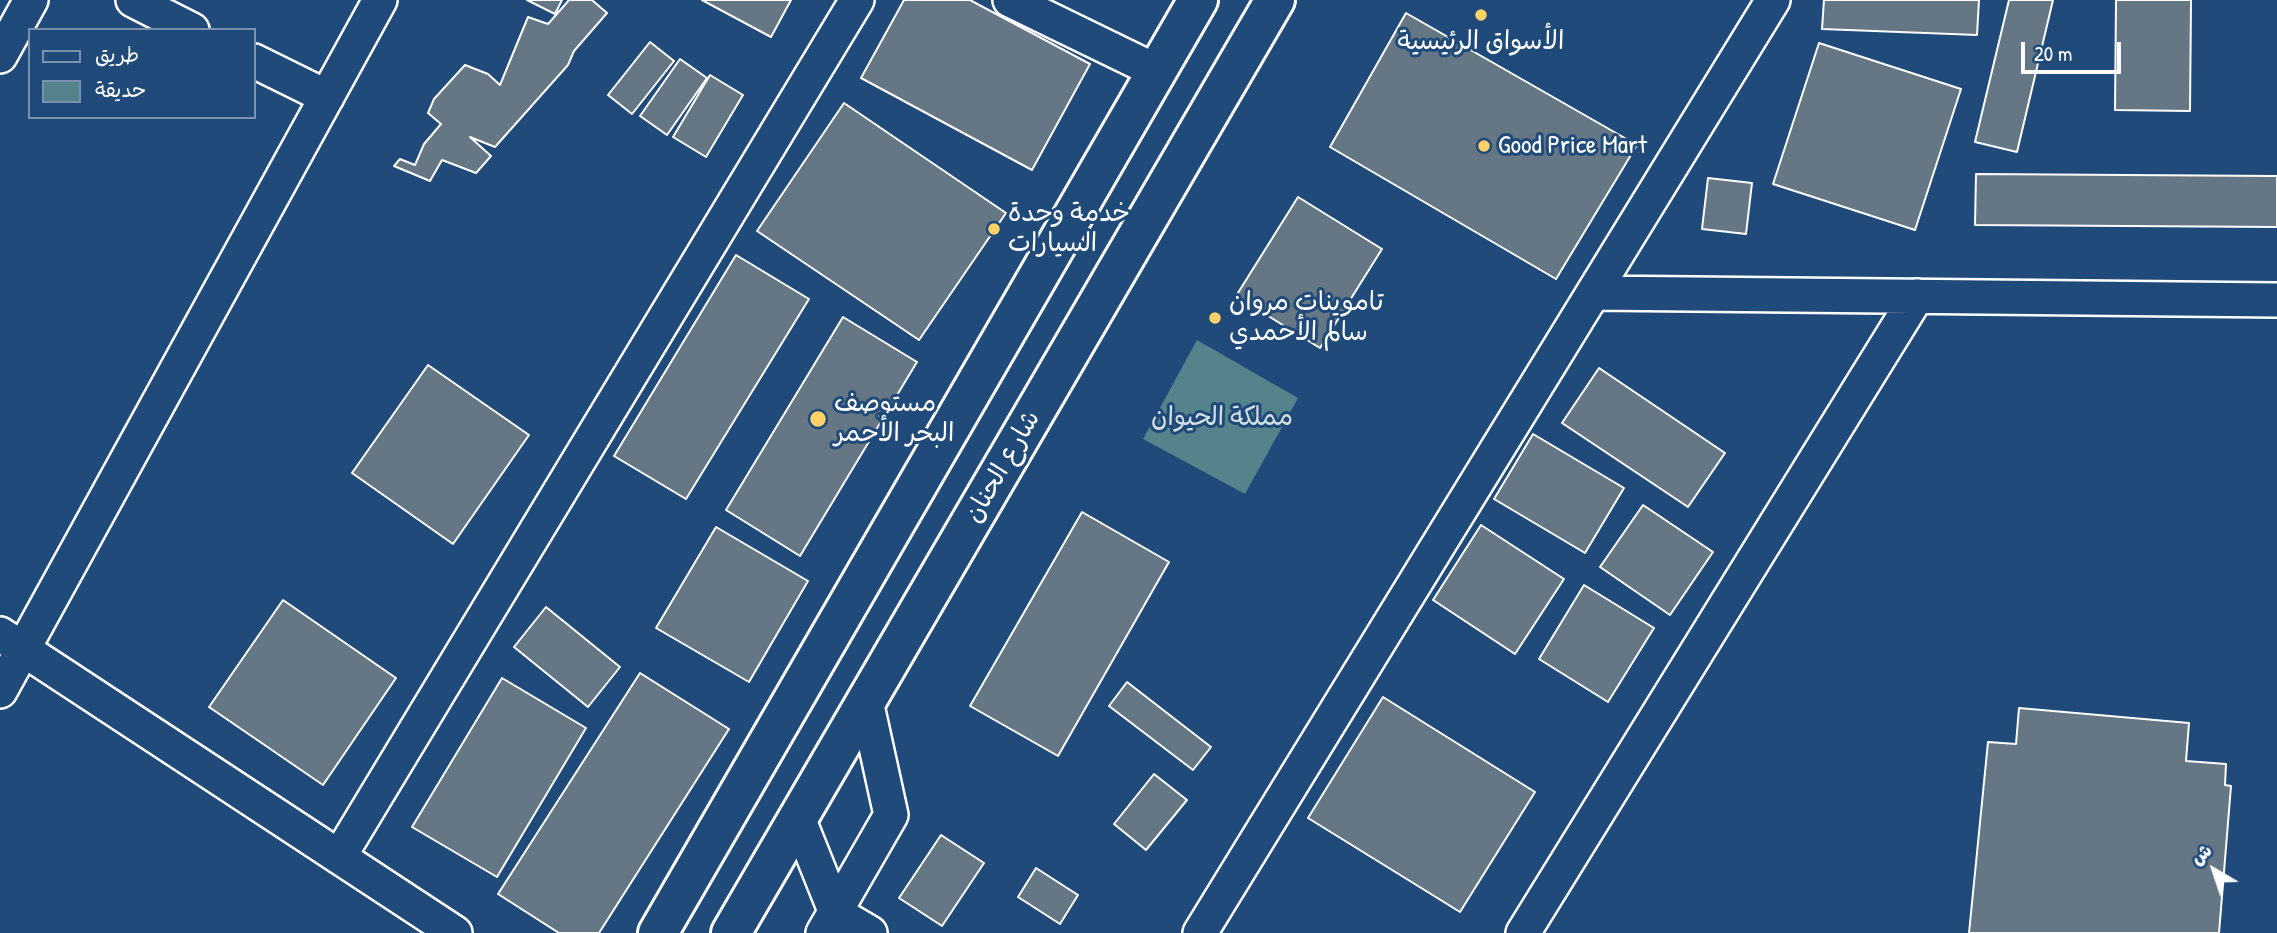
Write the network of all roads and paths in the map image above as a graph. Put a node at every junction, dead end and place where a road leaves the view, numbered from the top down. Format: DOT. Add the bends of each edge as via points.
graph roads {
  1 [pos="31,0"];
  2 [pos="133,0"];
  3 [pos="380,0"];
  4 [pos="856,0"];
  5 [pos="1010,0"];
  6 [pos="1198,0"];
  7 [pos="1275,0"];
  8 [pos="1773,0"];
  9 [pos="188,28"];
  10 [pos="0,56"];
  11 [pos="256,62"];
  12 [pos="1156,71"];
  13 [pos="327,97"];
  14 [pos="1594,293"];
  15 [pos="1917,296"];
  16 [pos="2277,300"];
  17 [pos="11,642"];
  18 [pos="0,691"];
  19 [pos="866,701"];
  20 [pos="798,818"];
  21 [pos="339,858"];
  22 [pos="830,923"];
  23 [pos="454,933"];
  24 [pos="658,933"];
  25 [pos="731,933"];
  26 [pos="870,933"];
  27 [pos="1200,933"];
  28 [pos="1523,933"];
  1 -- 10 [label="street"];
  2 -- 9 [label="street"];
  3 -- 13 [label="street"];
  4 -- 21 [label="street"];
  5 -- 12 [label="street"];
  6 -- 12 [label="main road"];
  7 -- 19 [label="main road, شارع الحنان"];
  8 -- 14 [label="street"];
  11 -- 13 [label="street"];
  12 -- 24 [label="main road"];
  13 -- 17 [label="street"];
  14 -- 15 [label="street"];
  14 -- 27 [label="street"];
  15 -- 16 [label="street"];
  15 -- 28 [label="street"];
  17 -- 18 [label="street"];
  17 -- 21 [label="street"];
  19 -- 20 [label="main road, شارع الحنان"];
  19 -- 22 [label="street" via="891,815"];
  20 -- 22 [label="street"];
  20 -- 25 [label="main road, شارع الحنان"];
  21 -- 23 [label="street"];
  22 -- 26 [label="street"];
}
